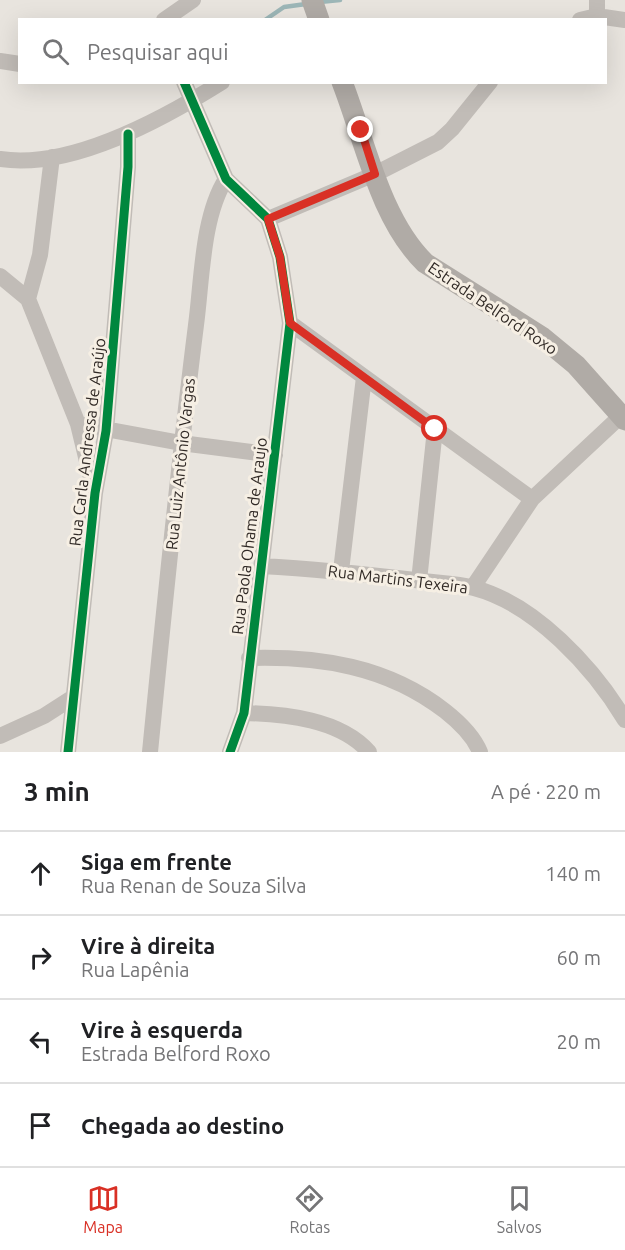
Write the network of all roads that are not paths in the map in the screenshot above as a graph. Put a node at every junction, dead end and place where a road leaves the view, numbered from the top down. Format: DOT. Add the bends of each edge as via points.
graph roads {
  1 [pos="193,0"];
  2 [pos="597,8"];
  3 [pos="167,18"];
  4 [pos="583,18"];
  5 [pos="625,20"];
  6 [pos="0,61"];
  7 [pos="18,64"];
  8 [pos="185,84"];
  9 [pos="219,84"];
  10 [pos="343,84"];
  11 [pos="488,84"];
  12 [pos="193,100"];
  13 [pos="128,134"];
  14 [pos="52,157"];
  15 [pos="0,159"];
  16 [pos="375,174"];
  17 [pos="226,179"];
  18 [pos="268,219"];
  19 [pos="0,276"];
  20 [pos="28,299"];
  21 [pos="290,323"];
  22 [pos="364,377"];
  23 [pos="624,416"];
  24 [pos="78,424"];
  25 [pos="435,429"];
  26 [pos="106,431"];
  27 [pos="181,444"];
  28 [pos="275,455"];
  29 [pos="95,493"];
  30 [pos="532,499"];
  31 [pos="261,566"];
  32 [pos="341,572"];
  33 [pos="419,581"];
  34 [pos="473,587"];
  35 [pos="249,658"];
  36 [pos="72,698"];
  37 [pos="244,713"];
  38 [pos="625,720"];
  39 [pos="0,736"];
  40 [pos="68,752"];
  41 [pos="150,752"];
  42 [pos="231,752"];
  43 [pos="369,752"];
  44 [pos="480,752"];
  1 -- 3 [label="street"];
  2 -- 4 [label="street"];
  2 -- 5 [label="street"];
  6 -- 7 [label="street"];
  8 -- 12 [label="street"];
  9 -- 12 [label="street"];
  10 -- 16 [label="main road, Estrada Belford Roxo"];
  11 -- 16 [label="street" via="438,142"];
  12 -- 13 [label="street"];
  12 -- 17 [label="street"];
  13 -- 14 [label="street"];
  13 -- 26 [label="street, Rua Carla Andressa de Araújo"];
  14 -- 15 [label="street"];
  14 -- 20 [label="street" via="40,255"];
  16 -- 18 [label="street"];
  16 -- 23 [label="main road, Estrada Belford Roxo" via="396,227 425,263 542,337 576,365"];
  17 -- 18 [label="street"];
  17 -- 27 [label="street, Rua Luiz Antônio Vargas" via="214,204"];
  18 -- 21 [label="street, Rua Paola Ohama de Araujo" via="280,257"];
  19 -- 20 [label="street"];
  20 -- 24 [label="street"];
  21 -- 22 [label="street"];
  21 -- 28 [label="street, Rua Paola Ohama de Araujo"];
  22 -- 25 [label="street"];
  22 -- 32 [label="street"];
  23 -- 30 [label="street"];
  24 -- 26 [label="street"];
  24 -- 29 [label="street"];
  25 -- 30 [label="street"];
  25 -- 33 [label="street"];
  26 -- 27 [label="street"];
  26 -- 29 [label="street, Rua Carla Andressa de Araújo"];
  27 -- 28 [label="street"];
  27 -- 41 [label="street, Rua Luiz Antônio Vargas"];
  28 -- 31 [label="street, Rua Paola Ohama de Araujo"];
  29 -- 36 [label="street, Rua Carla Andressa de Araújo"];
  30 -- 34 [label="street"];
  31 -- 32 [label="street, Rua Martins Texeira"];
  31 -- 35 [label="street, Rua Paola Ohama de Araujo"];
  32 -- 33 [label="street, Rua Martins Texeira"];
  33 -- 34 [label="street, Rua Martins Texeira"];
  34 -- 38 [label="street, Rua Martins Texeira" via="507,600 534,617 579,660"];
  35 -- 37 [label="street, Rua Paola Ohama de Araujo"];
  35 -- 44 [label="street" via="310,658 383,675 432,701 459,722"];
  36 -- 39 [label="street"];
  36 -- 40 [label="street, Rua Carla Andressa de Araújo"];
  37 -- 42 [label="street, Rua Paola Ohama de Araujo"];
  37 -- 43 [label="street" via="285,716 341,731"];
}
